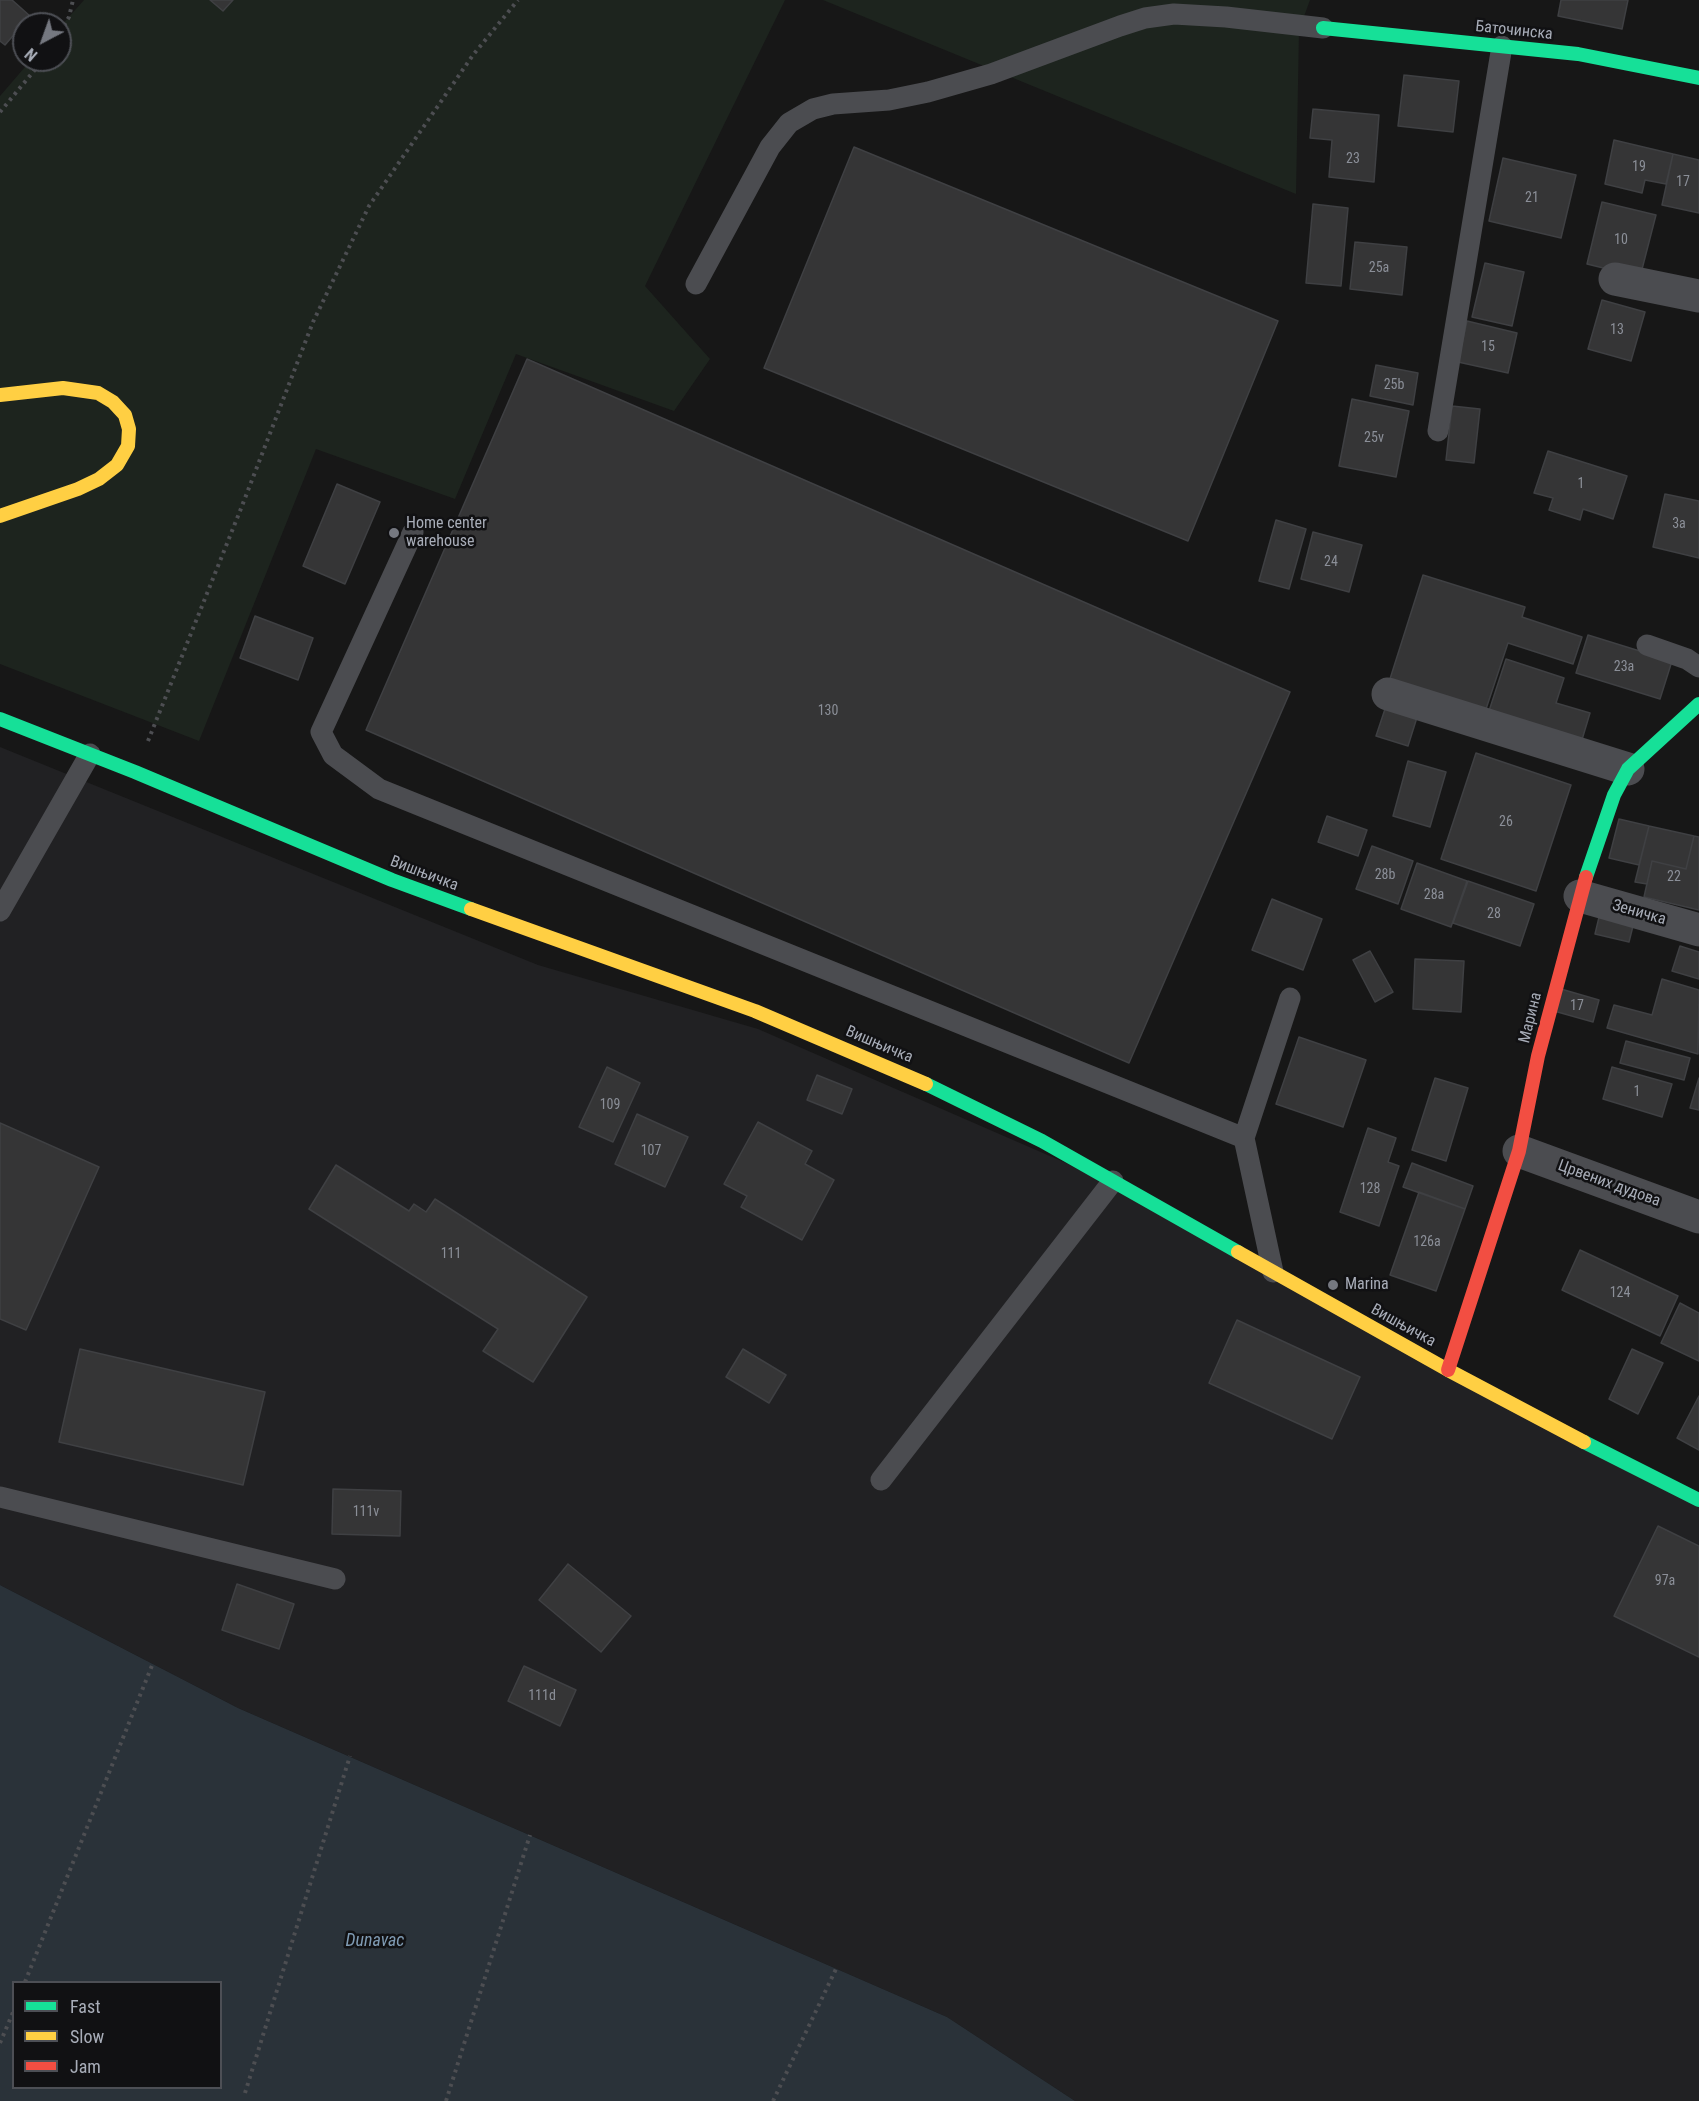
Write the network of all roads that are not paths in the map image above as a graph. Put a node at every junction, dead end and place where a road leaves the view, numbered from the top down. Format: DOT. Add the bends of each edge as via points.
graph roads {
  1 [pos="1323,28"];
  2 [pos="1502,46"];
  3 [pos="1699,78"];
  4 [pos="1615,279"];
  5 [pos="696,284"];
  6 [pos="1699,296"];
  7 [pos="0,395"];
  8 [pos="1438,431"];
  9 [pos="0,516"];
  10 [pos="413,532"];
  11 [pos="1647,645"];
  12 [pos="1699,667"];
  13 [pos="1388,694"];
  14 [pos="1699,704"];
  15 [pos="0,719"];
  16 [pos="90,754"];
  17 [pos="1628,769"];
  18 [pos="1580,896"];
  19 [pos="0,911"];
  20 [pos="1699,930"];
  21 [pos="1290,998"];
  22 [pos="1244,1138"];
  23 [pos="1520,1151"];
  24 [pos="1113,1181"];
  25 [pos="1699,1217"];
  26 [pos="1273,1272"];
  27 [pos="1449,1370"];
  28 [pos="881,1479"];
  29 [pos="0,1497"];
  30 [pos="1699,1500"];
  31 [pos="335,1579"];
  1 -- 2 [label="street, Баточинска"];
  1 -- 5 [label="lane" via="1174,14 1144,18 991,74 928,92 813,109 789,123 770,147"];
  2 -- 3 [label="street, Баточинска" via="1589,56"];
  2 -- 8 [label="lane"];
  4 -- 6 [label="street"];
  7 -- 9 [label="street" via="63,388 98,393 125,415 129,429 128,446 117,465 99,479"];
  10 -- 22 [label="lane" via="321,732 333,755 379,789"];
  11 -- 12 [label="lane"];
  13 -- 17 [label="street"];
  14 -- 17 [label="street, Марина"];
  15 -- 16 [label="street, Вишњичка"];
  16 -- 19 [label="lane"];
  16 -- 24 [label="street, Вишњичка" via="392,880 818,1037 969,1104"];
  17 -- 18 [label="street, Марина" via="1614,795"];
  18 -- 20 [label="street, Зеничка"];
  18 -- 23 [label="street, Марина" via="1538,1056"];
  21 -- 22 [label="lane"];
  22 -- 26 [label="lane"];
  23 -- 25 [label="street, Црвених дудова"];
  23 -- 27 [label="street, Марина"];
  24 -- 26 [label="street, Вишњичка"];
  24 -- 28 [label="lane"];
  26 -- 27 [label="street, Вишњичка"];
  27 -- 30 [label="street, Вишњичка"];
  29 -- 31 [label="lane"];
}
